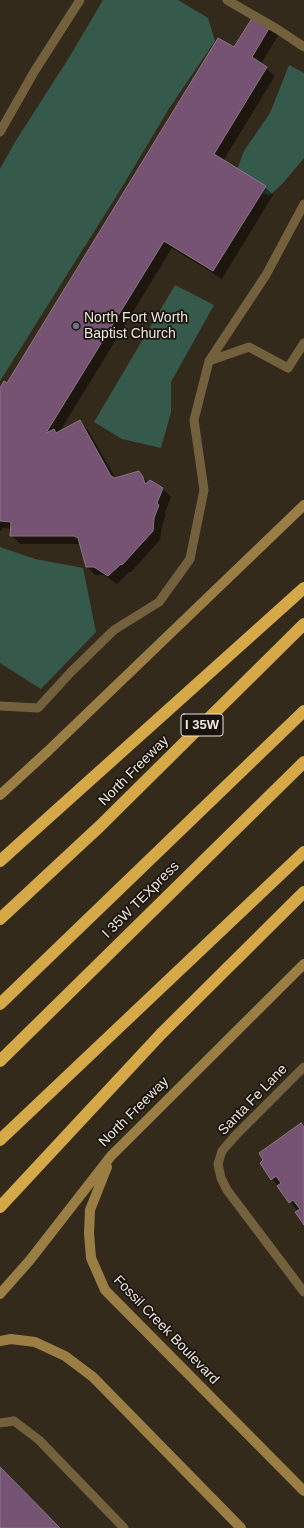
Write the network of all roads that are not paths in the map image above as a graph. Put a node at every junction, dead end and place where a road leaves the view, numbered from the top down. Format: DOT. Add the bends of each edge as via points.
graph roads {
  1 [pos="80,0"];
  2 [pos="227,0"];
  3 [pos="304,47"];
  4 [pos="0,132"];
  5 [pos="304,204"];
  6 [pos="304,343"];
  7 [pos="209,361"];
  8 [pos="304,505"];
  9 [pos="304,588"];
  10 [pos="304,624"];
  11 [pos="0,706"];
  12 [pos="304,711"];
  13 [pos="304,762"];
  14 [pos="0,795"];
  15 [pos="304,852"];
  16 [pos="0,861"];
  17 [pos="304,892"];
  18 [pos="0,919"];
  19 [pos="304,964"];
  20 [pos="0,1004"];
  21 [pos="0,1061"];
  22 [pos="304,1067"];
  23 [pos="0,1140"];
  24 [pos="111,1156"];
  25 [pos="0,1207"];
  26 [pos="304,1292"];
  27 [pos="0,1294"];
  28 [pos="0,1341"];
  29 [pos="0,1423"];
  30 [pos="304,1491"];
  31 [pos="124,1528"];
  32 [pos="241,1528"];
  1 -- 4 [label="lane" via="34,72"];
  2 -- 3 [label="lane"];
  5 -- 7 [label="lane" via="266,275"];
  6 -- 7 [label="lane" via="288,368 249,347"];
  7 -- 11 [label="lane" via="194,420 204,490 190,559 159,602 114,630 70,672 38,708"];
  8 -- 14 [label="main road"];
  9 -- 16 [label="highway"];
  10 -- 18 [label="highway, North Freeway / I 35W" via="100,826"];
  12 -- 20 [label="highway, I 35W TEXpress"];
  13 -- 21 [label="highway, I 35W TEXpress"];
  15 -- 23 [label="highway"];
  17 -- 25 [label="highway" via="161,1034"];
  19 -- 24 [label="main road, North Freeway"];
  22 -- 26 [label="lane, Santa Fe Lane" via="235,1136 222,1151 218,1164 227,1190"];
  24 -- 27 [label="main road, North Freeway" via="30,1260"];
  24 -- 30 [label="main road, Fossil Creek Boulevard" via="90,1210 91,1258 105,1290"];
  28 -- 32 [label="main road" via="11,1339 35,1342 65,1356 93,1377"];
  29 -- 31 [label="lane" via="14,1421 38,1440"];
}
